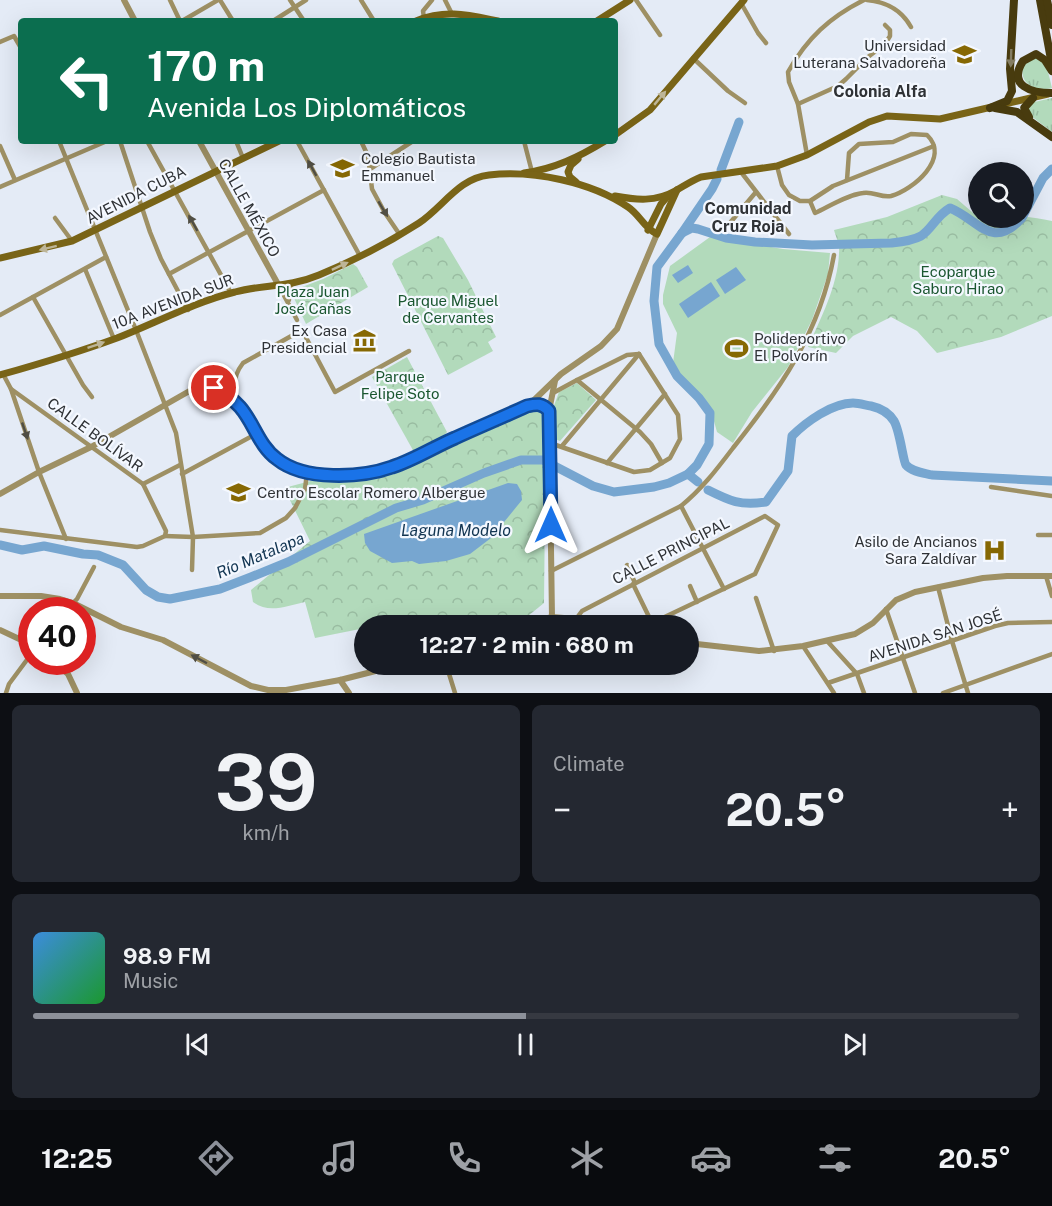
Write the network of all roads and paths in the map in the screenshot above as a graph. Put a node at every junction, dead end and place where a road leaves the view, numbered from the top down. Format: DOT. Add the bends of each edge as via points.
graph roads {
  1 [pos="124,0"];
  2 [pos="170,0"];
  3 [pos="219,0"];
  4 [pos="290,0"];
  5 [pos="306,0"];
  6 [pos="361,0"];
  7 [pos="432,0"];
  8 [pos="445,0"];
  9 [pos="630,0"];
  10 [pos="636,0"];
  11 [pos="865,0"];
  12 [pos="1014,0"];
  13 [pos="1040,0"];
  14 [pos="1047,0"];
  15 [pos="742,1"];
  16 [pos="295,8"];
  17 [pos="451,12"];
  18 [pos="133,18"];
  19 [pos="179,18"];
  20 [pos="186,18"];
  21 [pos="231,18"];
  22 [pos="278,18"];
  23 [pos="302,18"];
  24 [pos="372,18"];
  25 [pos="421,18"];
  26 [pos="428,18"];
  27 [pos="482,18"];
  28 [pos="602,18"];
  29 [pos="885,25"];
  30 [pos="1052,25"];
  31 [pos="911,27"];
  32 [pos="660,35"];
  33 [pos="18,41"];
  34 [pos="0,42"];
  35 [pos="766,43"];
  36 [pos="693,58"];
  37 [pos="1052,65"];
  38 [pos="1052,72"];
  39 [pos="1052,93"];
  40 [pos="1033,98"];
  41 [pos="745,103"];
  42 [pos="798,104"];
  43 [pos="990,108"];
  44 [pos="618,133"];
  45 [pos="1052,135"];
  46 [pos="60,144"];
  47 [pos="90,144"];
  48 [pos="101,144"];
  49 [pos="121,144"];
  50 [pos="149,144"];
  51 [pos="201,144"];
  52 [pos="237,144"];
  53 [pos="273,144"];
  54 [pos="299,144"];
  55 [pos="362,144"];
  56 [pos="408,144"];
  57 [pos="525,144"];
  58 [pos="597,144"];
  59 [pos="0,146"];
  60 [pos="934,146"];
  61 [pos="92,148"];
  62 [pos="587,152"];
  63 [pos="807,155"];
  64 [pos="243,158"];
  65 [pos="66,159"];
  66 [pos="777,166"];
  67 [pos="370,169"];
  68 [pos="215,171"];
  69 [pos="532,172"];
  70 [pos="741,172"];
  71 [pos="509,175"];
  72 [pos="15,180"];
  73 [pos="846,180"];
  74 [pos="578,183"];
  75 [pos="0,187"];
  76 [pos="324,190"];
  77 [pos="677,190"];
  78 [pos="174,191"];
  79 [pos="756,192"];
  80 [pos="609,195"];
  81 [pos="669,195"];
  82 [pos="810,201"];
  83 [pos="142,207"];
  84 [pos="56,218"];
  85 [pos="726,224"];
  86 [pos="648,230"];
  87 [pos="96,231"];
  88 [pos="248,231"];
  89 [pos="657,234"];
  90 [pos="789,234"];
  91 [pos="400,235"];
  92 [pos="72,241"];
  93 [pos="652,245"];
  94 [pos="209,252"];
  95 [pos="834,255"];
  96 [pos="106,256"];
  97 [pos="360,256"];
  98 [pos="0,258"];
  99 [pos="85,269"];
  100 [pos="169,274"];
  101 [pos="292,284"];
  102 [pos="279,286"];
  103 [pos="231,293"];
  104 [pos="33,297"];
  105 [pos="290,306"];
  106 [pos="188,310"];
  107 [pos="0,315"];
  108 [pos="297,320"];
  109 [pos="136,330"];
  110 [pos="114,339"];
  111 [pos="409,351"];
  112 [pos="639,354"];
  113 [pos="68,355"];
  114 [pos="2,375"];
  115 [pos="577,380"];
  116 [pos="555,381"];
  117 [pos="11,390"];
  118 [pos="553,393"];
  119 [pos="665,394"];
  120 [pos="92,397"];
  121 [pos="600,400"];
  122 [pos="166,405"];
  123 [pos="527,406"];
  124 [pos="241,408"];
  125 [pos="549,411"];
  126 [pos="636,428"];
  127 [pos="257,434"];
  128 [pos="550,443"];
  129 [pos="562,446"];
  130 [pos="91,447"];
  131 [pos="608,463"];
  132 [pos="662,463"];
  133 [pos="180,465"];
  134 [pos="39,472"];
  135 [pos="308,473"];
  136 [pos="182,474"];
  137 [pos="143,484"];
  138 [pos="992,487"];
  139 [pos="0,494"];
  140 [pos="1052,496"];
  141 [pos="681,506"];
  142 [pos="0,530"];
  143 [pos="1038,535"];
  144 [pos="1052,535"];
  145 [pos="165,536"];
  146 [pos="193,537"];
  147 [pos="66,539"];
  148 [pos="703,549"];
  149 [pos="627,565"];
  150 [pos="94,567"];
  151 [pos="192,570"];
  152 [pos="551,571"];
  153 [pos="1049,576"];
  154 [pos="634,584"];
  155 [pos="690,586"];
  156 [pos="938,587"];
  157 [pos="724,589"];
  158 [pos="0,596"];
  159 [pos="1052,596"];
  160 [pos="50,597"];
  161 [pos="76,597"];
  162 [pos="756,598"];
  163 [pos="697,602"];
  164 [pos="886,609"];
  165 [pos="96,614"];
  166 [pos="552,615"];
  167 [pos="578,615"];
  168 [pos="1052,622"];
  169 [pos="0,630"];
  170 [pos="18,638"];
  171 [pos="952,641"];
  172 [pos="828,642"];
  173 [pos="699,644"];
  174 [pos="803,646"];
  175 [pos="774,651"];
  176 [pos="1052,654"];
  177 [pos="904,658"];
  178 [pos="18,672"];
  179 [pos="857,674"];
  180 [pos="68,675"];
  181 [pos="360,675"];
  182 [pos="449,675"];
  183 [pos="340,680"];
  184 [pos="828,683"];
  185 [pos="965,685"];
  186 [pos="252,690"];
  187 [pos="283,692"];
  188 [pos="6,693"];
  189 [pos="77,693"];
  190 [pos="349,693"];
  191 [pos="455,693"];
  192 [pos="834,693"];
  193 [pos="864,693"];
  194 [pos="915,693"];
  195 [pos="943,693"];
  196 [pos="968,693"];
  1 -- 18 [label="street"];
  2 -- 19 [label="street"];
  3 -- 20 [label="street"];
  3 -- 21 [label="street"];
  4 -- 16 [label="street"];
  5 -- 16 [label="street"];
  6 -- 24 [label="street"];
  7 -- 25 [label="street"];
  8 -- 17 [label="street"];
  9 -- 28 [label="main road"];
  10 -- 32 [label="street"];
  11 -- 31 [label="street" via="886,3 904,15"];
  11 -- 42 [label="street" via="828,22 795,61 788,77"];
  12 -- 43 [label="highway, one-way" via="1012,92 1006,101"];
  13 -- 37 [label="highway"];
  14 -- 30 [label="highway"];
  15 -- 35 [label="street"];
  15 -- 36 [label="main road"];
  16 -- 22 [label="street"];
  16 -- 23 [label="street"];
  17 -- 26 [label="main road"];
  17 -- 27 [label="main road"];
  29 -- 42 [label="street" via="890,30 885,44 846,80"];
  33 -- 34 [label="street" via="12,36"];
  36 -- 41 [label="street"];
  44 -- 36 [label="main road, one-way" via="650,110"];
  38 -- 39 [label="highway" via="1036,54 1023,61 1019,73 1029,90"];
  39 -- 40 [label="main road"];
  40 -- 43 [label="main road"];
  40 -- 45 [label="highway" via="1024,105 1025,112"];
  42 -- 63 [label="street"];
  43 -- 45 [label="highway" via="1014,111"];
  43 -- 63 [label="main road" via="940,119 887,116"];
  46 -- 65 [label="street"];
  47 -- 61 [label="street"];
  48 -- 61 [label="street"];
  49 -- 83 [label="street"];
  50 -- 78 [label="street"];
  51 -- 68 [label="street, CALLE MÉXICO"];
  52 -- 64 [label="street"];
  53 -- 64 [label="main road, AVENIDA CUBA"];
  76 -- 54 [label="street, one-way"];
  55 -- 67 [label="street"];
  56 -- 67 [label="street"];
  57 -- 69 [label="street"];
  58 -- 62 [label="main road, 10A AVENIDA SUR"];
  59 -- 72 [label="street"];
  60 -- 73 [label="street"];
  60 -- 73 [label="street" via="927,135 911,134 892,142 858,144 849,153"];
  60 -- 82 [label="street" via="932,164 910,188 889,196 862,193 815,213"];
  61 -- 65 [label="street"];
  62 -- 69 [label="main road, 10A AVENIDA SUR" via="558,166"];
  62 -- 74 [label="main road, 10A AVENIDA SUR" via="568,169 570,177"];
  63 -- 66 [label="main road"];
  64 -- 68 [label="main road, AVENIDA CUBA"];
  65 -- 72 [label="street"];
  65 -- 87 [label="street"];
  66 -- 70 [label="main road"];
  66 -- 82 [label="street" via="789,195"];
  67 -- 91 [label="street, one-way" via="374,193"];
  68 -- 78 [label="main road, AVENIDA CUBA"];
  68 -- 88 [label="street, CALLE MÉXICO"];
  69 -- 71 [label="main road, 10A AVENIDA SUR"];
  70 -- 77 [label="main road" via="700,177"];
  70 -- 79 [label="street"];
  71 -- 74 [label="main road, 10A AVENIDA SUR"];
  71 -- 91 [label="main road, 10A AVENIDA SUR" via="481,177 462,186"];
  72 -- 75 [label="street"];
  73 -- 82 [label="street"];
  74 -- 80 [label="main road"];
  76 -- 88 [label="street"];
  76 -- 97 [label="street"];
  77 -- 81 [label="main road"];
  77 -- 89 [label="main road"];
  78 -- 83 [label="main road, AVENIDA CUBA"];
  94 -- 78 [label="street, one-way"];
  79 -- 85 [label="street"];
  79 -- 90 [label="street"];
  80 -- 81 [label="main road" via="640,200"];
  80 -- 86 [label="main road" via="634,211"];
  81 -- 86 [label="main road" via="660,204"];
  83 -- 87 [label="main road, AVENIDA CUBA"];
  83 -- 100 [label="street"];
  84 -- 92 [label="street"];
  86 -- 89 [label="main road"];
  86 -- 93 [label="street"];
  87 -- 92 [label="main road, AVENIDA CUBA"];
  87 -- 96 [label="street"];
  88 -- 94 [label="street"];
  88 -- 102 [label="street, CALLE MÉXICO"];
  89 -- 93 [label="street"];
  91 -- 97 [label="main road, 10A AVENIDA SUR"];
  92 -- 98 [label="main road, AVENIDA CUBA, one-way"];
  93 -- 116 [label="street" via="617,329 608,341"];
  94 -- 100 [label="street"];
  94 -- 103 [label="street"];
  95 -- 141 [label="street" via="830,280 797,361 697,494"];
  96 -- 99 [label="street"];
  96 -- 109 [label="street"];
  101 -- 97 [label="main road, 10A AVENIDA SUR, one-way"];
  99 -- 104 [label="street"];
  99 -- 110 [label="street"];
  100 -- 106 [label="street"];
  101 -- 102 [label="main road, 10A AVENIDA SUR"];
  101 -- 105 [label="street" via="288,291"];
  102 -- 103 [label="main road, 10A AVENIDA SUR"];
  102 -- 105 [label="street"];
  103 -- 106 [label="main road, 10A AVENIDA SUR"];
  104 -- 107 [label="street"];
  104 -- 113 [label="street"];
  105 -- 108 [label="street"];
  106 -- 109 [label="main road, 10A AVENIDA SUR"];
  109 -- 110 [label="main road, 10A AVENIDA SUR"];
  109 -- 122 [label="street"];
  113 -- 110 [label="main road, 10A AVENIDA SUR, one-way"];
  111 -- 124 [label="street" via="336,392 303,330 243,363 235,378"];
  112 -- 115 [label="street" via="627,355"];
  112 -- 119 [label="street"];
  112 -- 121 [label="street"];
  113 -- 114 [label="main road, 10A AVENIDA SUR"];
  113 -- 120 [label="street"];
  114 -- 117 [label="street, CALLE BOLÍVAR"];
  115 -- 118 [label="street"];
  115 -- 121 [label="street"];
  116 -- 118 [label="street"];
  116 -- 123 [label="street"];
  117 -- 130 [label="street, CALLE BOLÍVAR"];
  117 -- 134 [label="street, one-way"];
  118 -- 125 [label="street"];
  119 -- 126 [label="street"];
  119 -- 132 [label="street" via="678,415 680,439 670,458"];
  121 -- 126 [label="street"];
  121 -- 129 [label="street"];
  122 -- 124 [label="street" via="203,387 227,395"];
  122 -- 130 [label="street"];
  122 -- 133 [label="street" via="176,433"];
  123 -- 125 [label="street" via="537,404"];
  123 -- 135 [label="street" via="392,468 362,474"];
  124 -- 127 [label="street"];
  125 -- 128 [label="street"];
  126 -- 131 [label="street"];
  126 -- 132 [label="street"];
  127 -- 135 [label="street" via="278,460"];
  127 -- 136 [label="street"];
  128 -- 129 [label="street"];
  128 -- 152 [label="street"];
  129 -- 131 [label="street"];
  130 -- 134 [label="street"];
  130 -- 137 [label="street, CALLE BOLÍVAR"];
  131 -- 132 [label="street" via="634,472"];
  133 -- 136 [label="street"];
  133 -- 137 [label="street"];
  134 -- 139 [label="street"];
  134 -- 147 [label="street"];
  135 -- 146 [label="street" via="305,489 286,518 260,533"];
  136 -- 146 [label="street"];
  137 -- 145 [label="street, CALLE BOLÍVAR"];
  138 -- 140 [label="street"];
  141 -- 148 [label="street"];
  141 -- 152 [label="street"];
  142 -- 147 [label="street"];
  143 -- 144 [label="street"];
  145 -- 146 [label="street"];
  145 -- 147 [label="street" via="143,546"];
  146 -- 151 [label="street"];
  148 -- 154 [label="street, CALLE PRINCIPAL"];
  148 -- 157 [label="street"];
  148 -- 157 [label="street, CALLE PRINCIPAL" via="765,516 778,525 755,574"];
  149 -- 154 [label="street"];
  150 -- 161 [label="street"];
  152 -- 166 [label="street"];
  153 -- 156 [label="street" via="982,578"];
  153 -- 159 [label="street"];
  154 -- 163 [label="street" via="652,623"];
  154 -- 167 [label="street, CALLE PRINCIPAL"];
  155 -- 163 [label="street"];
  156 -- 164 [label="street" via="903,596"];
  156 -- 171 [label="street"];
  157 -- 163 [label="street"];
  158 -- 160 [label="street"];
  162 -- 175 [label="street"];
  164 -- 172 [label="street" via="864,629"];
  164 -- 177 [label="street"];
  186 -- 165 [label="street, one-way" via="163,640"];
  168 -- 171 [label="street, AVENIDA SAN JOSÉ" via="1002,624"];
  169 -- 170 [label="street"];
  171 -- 177 [label="street, AVENIDA SAN JOSÉ"];
  171 -- 185 [label="street"];
  172 -- 174 [label="street"];
  172 -- 179 [label="street"];
  173 -- 175 [label="street"];
  174 -- 175 [label="street"];
  174 -- 184 [label="street"];
  176 -- 185 [label="street"];
  177 -- 179 [label="street, AVENIDA SAN JOSÉ"];
  177 -- 194 [label="street"];
  178 -- 188 [label="street"];
  179 -- 184 [label="street, AVENIDA SAN JOSÉ"];
  179 -- 193 [label="street"];
  180 -- 189 [label="street"];
  181 -- 183 [label="street"];
  182 -- 191 [label="street"];
  183 -- 187 [label="street"];
  183 -- 190 [label="street"];
  184 -- 192 [label="street"];
  185 -- 195 [label="street"];
  185 -- 196 [label="street"];
  186 -- 187 [label="street"];
}
